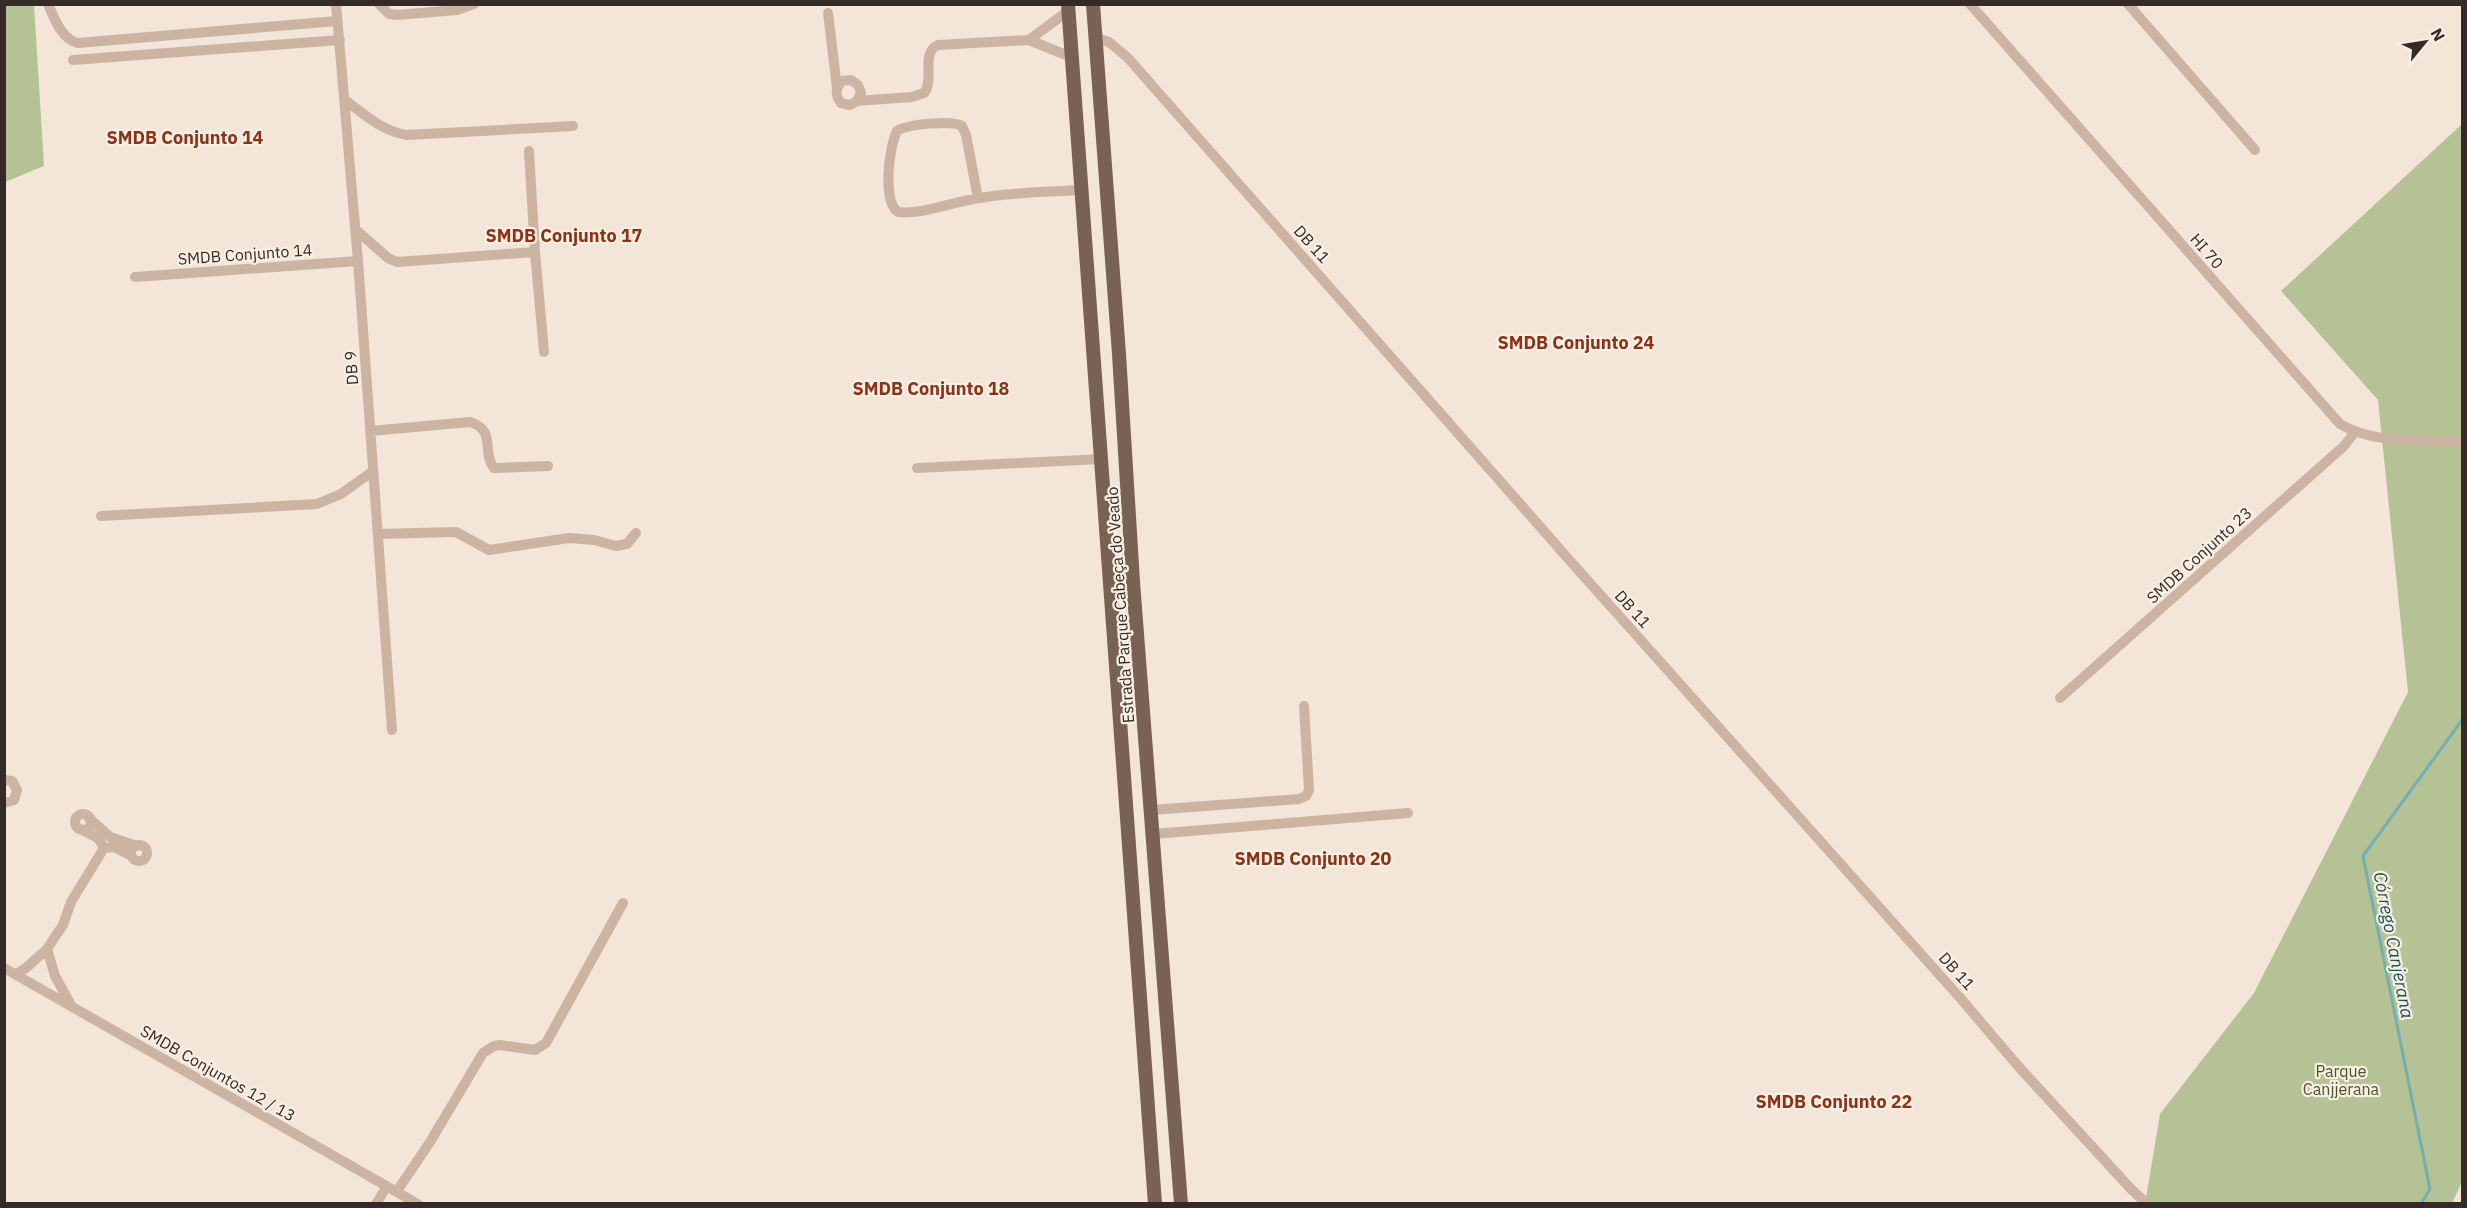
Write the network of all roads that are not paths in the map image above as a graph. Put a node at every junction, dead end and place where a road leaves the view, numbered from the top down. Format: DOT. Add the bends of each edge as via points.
graph roads {
  1 [pos="48,4"];
  2 [pos="336,4"];
  3 [pos="379,4"];
  4 [pos="474,4"];
  5 [pos="1093,4"];
  6 [pos="1970,4"];
  7 [pos="2128,4"];
  8 [pos="1068,8"];
  9 [pos="828,13"];
  10 [pos="337,21"];
  11 [pos="1096,38"];
  12 [pos="340,40"];
  13 [pos="1029,40"];
  14 [pos="1071,57"];
  15 [pos="73,60"];
  16 [pos="837,88"];
  17 [pos="345,100"];
  18 [pos="857,101"];
  19 [pos="573,126"];
  20 [pos="2255,150"];
  21 [pos="529,151"];
  22 [pos="1081,190"];
  23 [pos="978,198"];
  24 [pos="1109,216"];
  25 [pos="1083,217"];
  26 [pos="355,229"];
  27 [pos="535,252"];
  28 [pos="358,261"];
  29 [pos="135,277"];
  30 [pos="544,352"];
  31 [pos="370,431"];
  32 [pos="2355,432"];
  33 [pos="2463,442"];
  34 [pos="1102,459"];
  35 [pos="548,466"];
  36 [pos="917,468"];
  37 [pos="373,471"];
  38 [pos="101,516"];
  39 [pos="636,532"];
  40 [pos="378,534"];
  41 [pos="2060,698"];
  42 [pos="1304,706"];
  43 [pos="392,730"];
  44 [pos="4,780"];
  45 [pos="4,803"];
  46 [pos="1152,810"];
  47 [pos="1408,813"];
  48 [pos="1154,834"];
  49 [pos="104,848"];
  50 [pos="623,903"];
  51 [pos="47,949"];
  52 [pos="4,968"];
  53 [pos="16,974"];
  54 [pos="71,1006"];
  55 [pos="392,1189"];
  56 [pos="376,1203"];
  57 [pos="418,1203"];
  58 [pos="1155,1203"];
  59 [pos="1181,1203"];
  60 [pos="2147,1203"];
  1 -- 10 [label="street" via="62,31 78,43"];
  2 -- 10 [label="street, DB 9"];
  3 -- 4 [label="street" via="389,14 397,15 457,10"];
  5 -- 11 [label="main road, Estrada Parque Cabeça do Veado"];
  6 -- 32 [label="street, HI 70" via="2330,413"];
  7 -- 20 [label="street"];
  8 -- 13 [label="street"];
  8 -- 14 [label="main road, Estrada Parque Cabeça do Veado"];
  9 -- 16 [label="street"];
  10 -- 12 [label="street, DB 9"];
  11 -- 24 [label="main road, Estrada Parque Cabeça do Veado"];
  11 -- 60 [label="street, DB 11" via="1128,58 2018,1066"];
  12 -- 15 [label="street"];
  12 -- 17 [label="street, DB 9"];
  13 -- 14 [label="street"];
  13 -- 18 [label="street" via="933,46 924,93"];
  14 -- 22 [label="main road, Estrada Parque Cabeça do Veado"];
  16 -- 18 [label="street" via="836,96 841,103 850,105"];
  16 -- 18 [label="street" via="842,81 851,80 861,93"];
  17 -- 19 [label="street" via="375,123 393,133 407,135"];
  17 -- 26 [label="street, DB 9"];
  21 -- 27 [label="street"];
  22 -- 23 [label="street"];
  22 -- 25 [label="main road, Estrada Parque Cabeça do Veado"];
  23 -- 23 [label="street" via="904,213 894,209 888,176 897,131 919,125 962,126"];
  24 -- 25 [label="main road"];
  24 -- 46 [label="main road, Estrada Parque Cabeça do Veado"];
  25 -- 34 [label="main road, Estrada Parque Cabeça do Veado"];
  26 -- 27 [label="street" via="397,262"];
  26 -- 28 [label="street, DB 9"];
  27 -- 30 [label="street"];
  28 -- 29 [label="street, SMDB Conjunto 14"];
  28 -- 31 [label="street, DB 9"];
  31 -- 35 [label="street" via="470,422 485,432 489,462 494,468"];
  31 -- 37 [label="street, DB 9"];
  32 -- 33 [label="street, HI 70" via="2376,437"];
  32 -- 41 [label="street, SMDB Conjunto 23" via="2344,446"];
  34 -- 36 [label="street"];
  34 -- 58 [label="main road, Estrada Parque Cabeça do Veado"];
  37 -- 38 [label="street" via="341,494 317,504"];
  37 -- 40 [label="street, DB 9"];
  39 -- 40 [label="street" via="627,544 616,546 569,538 489,550 456,532"];
  40 -- 43 [label="street, DB 9"];
  42 -- 46 [label="street" via="1309,790 1306,796"];
  44 -- 45 [label="street" via="12,781 17,790 14,800"];
  46 -- 48 [label="main road, Estrada Parque Cabeça do Veado"];
  47 -- 48 [label="street"];
  48 -- 59 [label="main road, Estrada Parque Cabeça do Veado"];
  49 -- 49 [label="street" via="99,838 80,829 88,828 89,818 110,837 137,846 132,849 132,856 114,847"];
  49 -- 51 [label="street"];
  50 -- 55 [label="street" via="546,1043 534,1050 500,1045 483,1053 430,1142"];
  51 -- 53 [label="street"];
  51 -- 54 [label="street" via="54,976"];
  52 -- 53 [label="street, SMDB Conjuntos 12 / 13"];
  53 -- 54 [label="street, SMDB Conjuntos 12 / 13"];
  54 -- 55 [label="street, SMDB Conjuntos 12 / 13"];
  55 -- 56 [label="street"];
  55 -- 57 [label="street, SMDB Conjuntos 12 / 13"];
}
